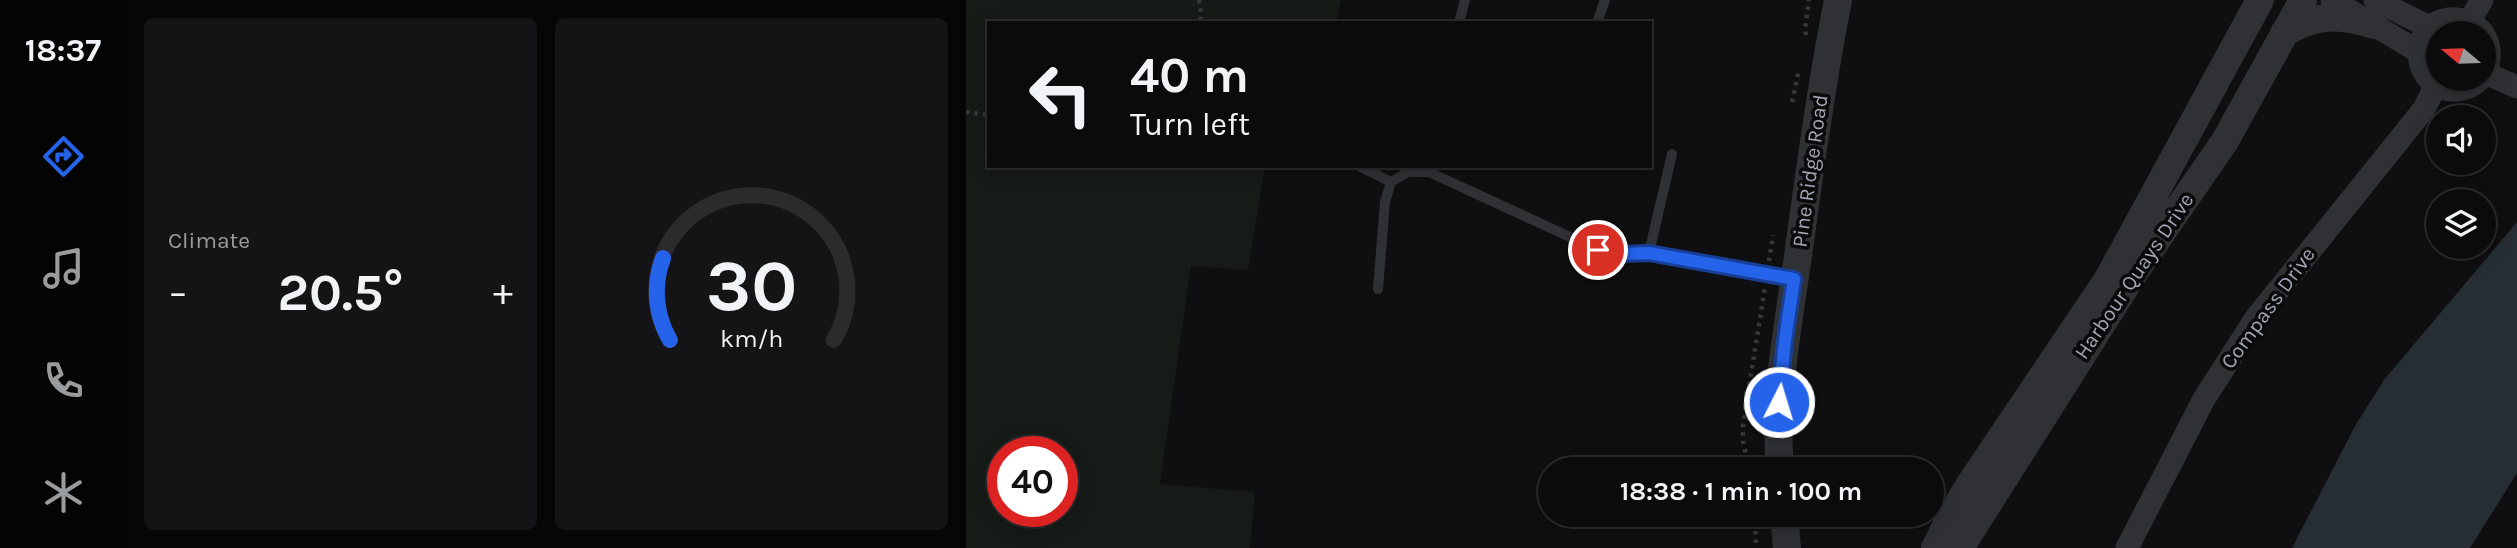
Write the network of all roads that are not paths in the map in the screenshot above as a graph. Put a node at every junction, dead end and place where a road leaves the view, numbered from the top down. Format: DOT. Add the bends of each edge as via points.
graph roads {
  1 [pos="1465,0"];
  2 [pos="1605,0"];
  3 [pos="1838,0"];
  4 [pos="2260,0"];
  5 [pos="2303,0"];
  6 [pos="2332,0"];
  7 [pos="2482,0"];
  8 [pos="2375,6"];
  9 [pos="1460,21"];
  10 [pos="1598,21"];
  11 [pos="2479,21"];
  12 [pos="2426,25"];
  13 [pos="2284,33"];
  14 [pos="2426,34"];
  15 [pos="2418,52"];
  16 [pos="2426,75"];
  17 [pos="2496,80"];
  18 [pos="2517,87"];
  19 [pos="2432,91"];
  20 [pos="1672,153"];
  21 [pos="1363,168"];
  22 [pos="1391,182"];
  23 [pos="1649,253"];
  24 [pos="1794,279"];
  25 [pos="1378,289"];
  26 [pos="1779,457"];
  27 [pos="1935,548"];
  28 [pos="1960,548"];
  29 [pos="2127,548"];
  1 -- 9 [label="lane"];
  2 -- 10 [label="lane"];
  3 -- 24 [label="street, Pine Ridge Road"];
  4 -- 27 [label="street, Harbour Quays Drive" via="2108,279 1970,484"];
  5 -- 13 [label="street, Harbour Quays Drive"];
  6 -- 8 [label="street"];
  7 -- 11 [label="street"];
  8 -- 12 [label="street"];
  8 -- 13 [label="street" via="2351,18 2333,16"];
  8 -- 15 [label="street"];
  13 -- 28 [label="street, Harbour Quays Drive" via="2225,141 2119,296"];
  14 -- 15 [label="street"];
  15 -- 16 [label="street"];
  17 -- 18 [label="street"];
  19 -- 29 [label="street, Compass Drive" via="2424,109 2256,318 2204,399"];
  20 -- 23 [label="lane"];
  21 -- 22 [label="lane"];
  22 -- 23 [label="lane" via="1408,172 1429,173 1598,250"];
  22 -- 25 [label="lane" via="1385,202"];
  23 -- 24 [label="lane"];
  24 -- 26 [label="street, Pine Ridge Road" via="1777,417"];
}
